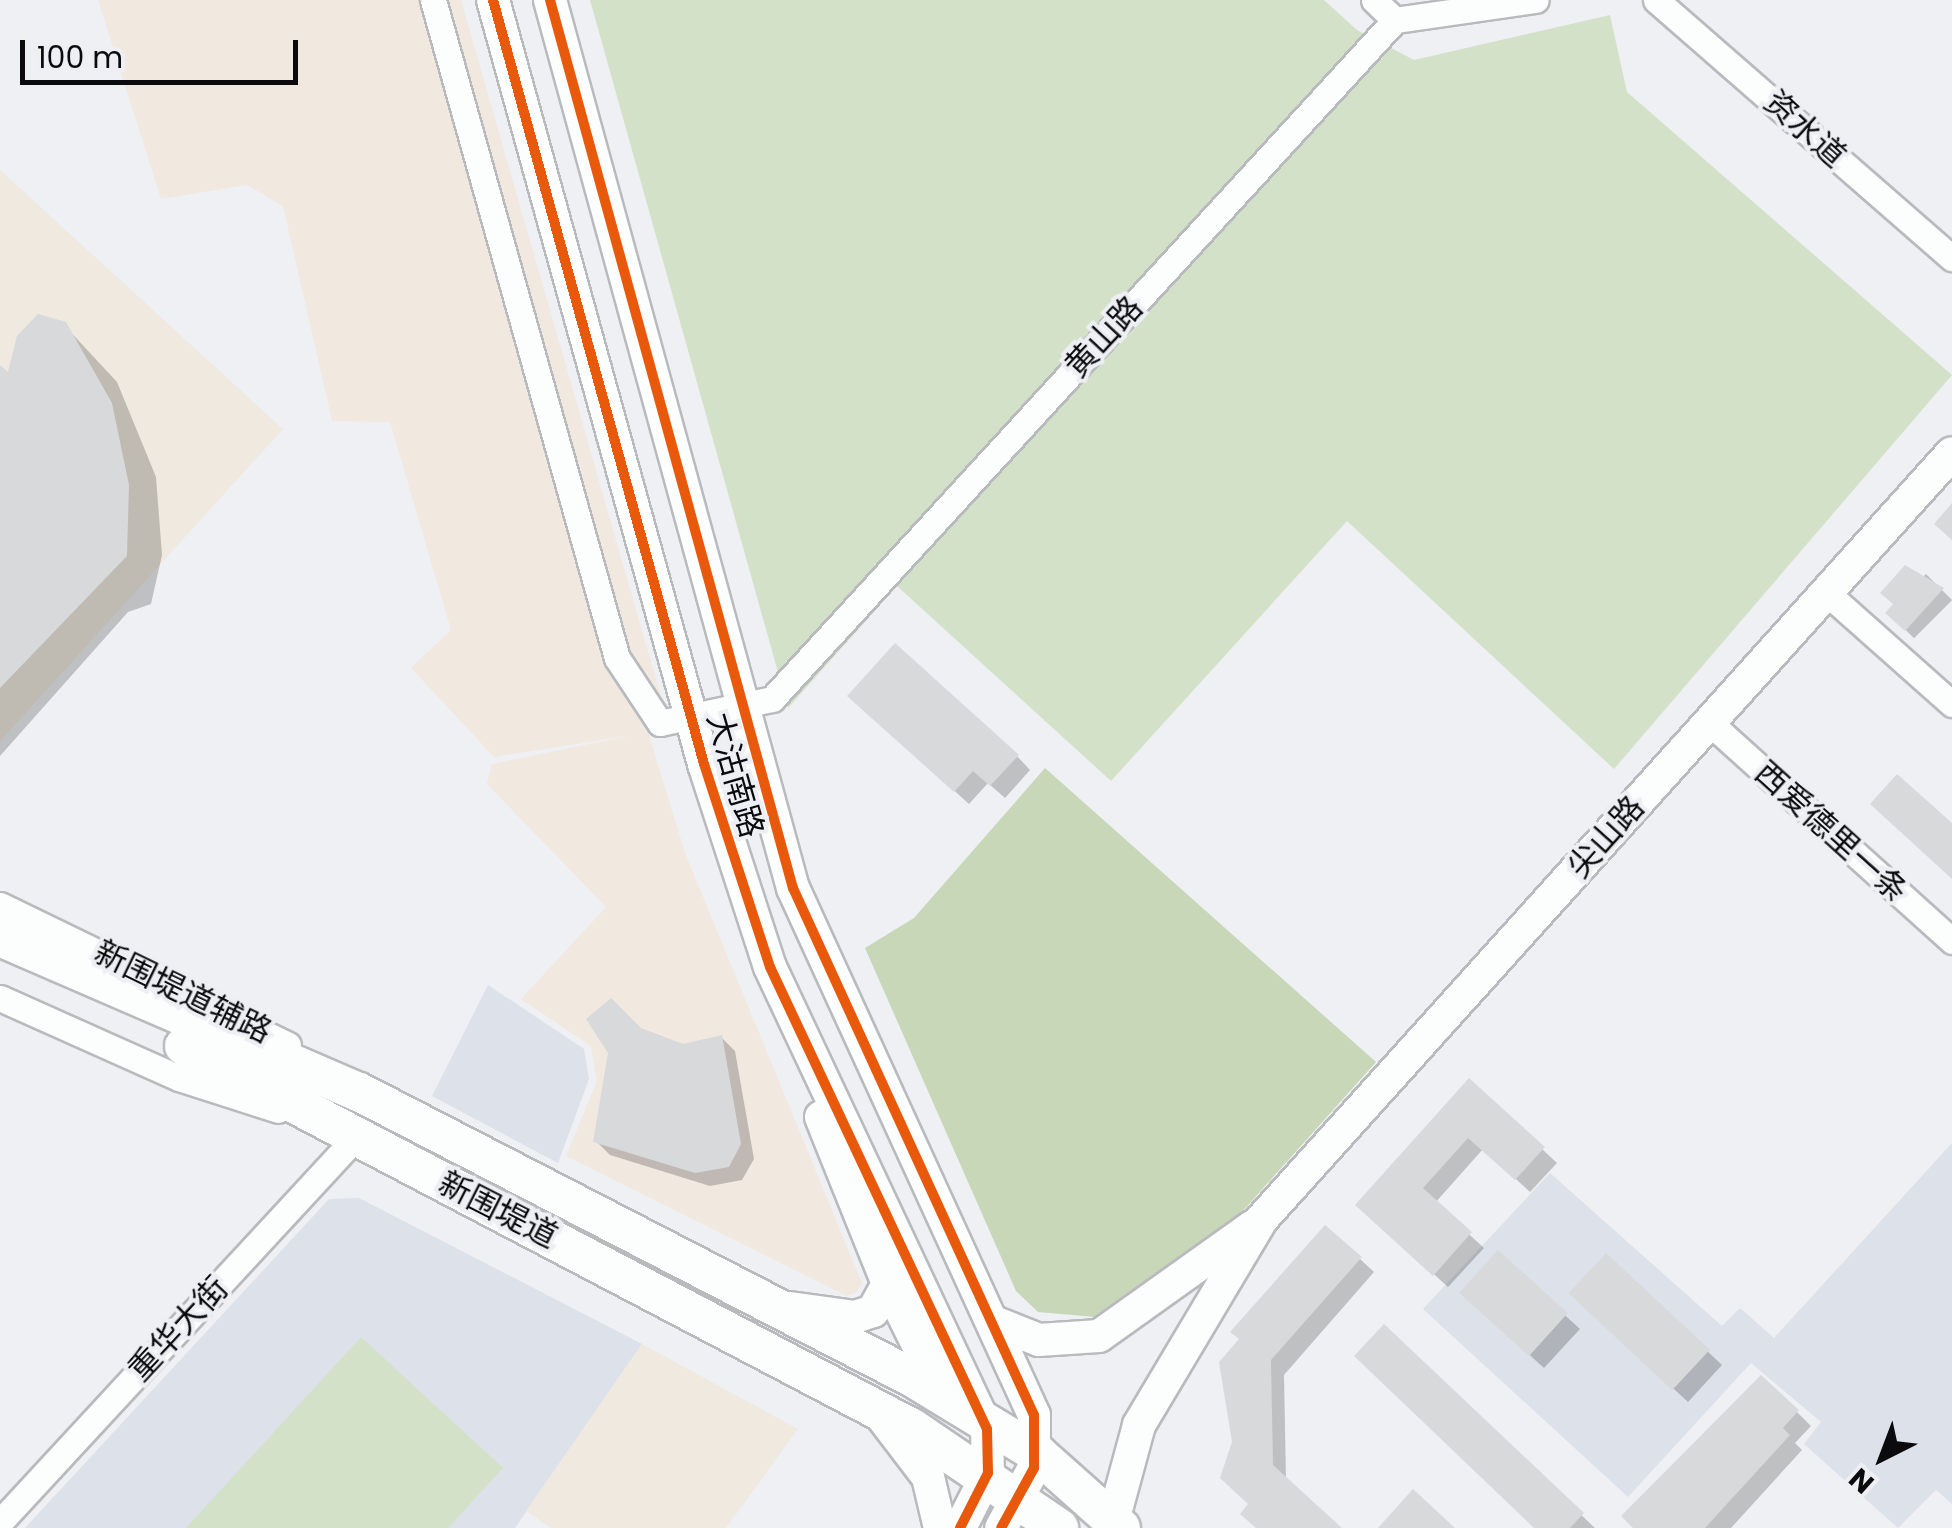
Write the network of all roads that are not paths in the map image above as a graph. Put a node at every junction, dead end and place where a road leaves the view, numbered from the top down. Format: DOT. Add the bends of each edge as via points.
graph roads {
  1 [pos="433,0"];
  2 [pos="492,0"];
  3 [pos="550,0"];
  4 [pos="1374,0"];
  5 [pos="1536,0"];
  6 [pos="1656,0"];
  7 [pos="1395,20"];
  8 [pos="1952,258"];
  9 [pos="1952,453"];
  10 [pos="1828,594"];
  11 [pos="1952,704"];
  12 [pos="742,708"];
  13 [pos="692,721"];
  14 [pos="1710,723"];
  15 [pos="0,905"];
  16 [pos="0,938"];
  17 [pos="1952,941"];
  18 [pos="0,962"];
  19 [pos="0,998"];
  20 [pos="199,1041"];
  21 [pos="802,1045"];
  22 [pos="358,1092"];
  23 [pos="348,1133"];
  24 [pos="1261,1220"];
  25 [pos="888,1284"];
  26 [pos="772,1304"];
  27 [pos="994,1322"];
  28 [pos="873,1408"];
  29 [pos="982,1414"];
  30 [pos="1038,1454"];
  31 [pos="988,1473"];
  32 [pos="1020,1496"];
  33 [pos="0,1522"];
  34 [pos="1117,1525"];
  35 [pos="940,1528"];
  36 [pos="960,1528"];
  37 [pos="1000,1528"];
  38 [pos="1059,1528"];
  1 -- 13 [label="street" via="617,658 648,714"];
  2 -- 13 [label="main road, 大沽南路"];
  3 -- 12 [label="main road, 大沽南路"];
  4 -- 7 [label="street"];
  5 -- 7 [label="street"];
  6 -- 8 [label="street, 资水道"];
  7 -- 12 [label="street, 黄山路" via="772,699"];
  9 -- 10 [label="main road, 尖山路"];
  10 -- 11 [label="street"];
  10 -- 14 [label="main road, 尖山路"];
  12 -- 13 [label="street, 黄山路"];
  12 -- 27 [label="main road, 大沽南路" via="811,934"];
  13 -- 21 [label="main road, 大沽南路"];
  14 -- 17 [label="street, 西爱德里一条"];
  14 -- 24 [label="main road, 尖山路"];
  15 -- 22 [label="street, 新围堤道辅路" via="218,1004"];
  16 -- 20 [label="highway, 新围堤道"];
  18 -- 20 [label="highway, 新围堤道"];
  19 -- 23 [label="street" via="178,1078"];
  20 -- 22 [label="highway, 新围堤道"];
  20 -- 23 [label="highway, 新围堤道"];
  21 -- 25 [label="main road" via="836,1170"];
  21 -- 29 [label="main road, 大沽南路"];
  22 -- 26 [label="highway, 新围堤道"];
  23 -- 28 [label="highway, 新围堤道"];
  23 -- 33 [label="street, 重华大街"];
  24 -- 27 [label="main road, 尖山路" via="1098,1336 1039,1340"];
  24 -- 34 [label="main road, 尖山路" via="1139,1425"];
  25 -- 26 [label="main road" via="872,1311 855,1317"];
  25 -- 29 [label="main road" via="924,1355"];
  26 -- 29 [label="highway, 新围堤道"];
  27 -- 30 [label="main road, 大沽南路" via="1034,1415"];
  28 -- 31 [label="highway, 新围堤道"];
  28 -- 35 [label="main road" via="922,1465"];
  29 -- 30 [label="highway, 新围堤道"];
  29 -- 31 [label="main road, 大沽南路"];
  30 -- 32 [label="main road"];
  30 -- 34 [label="highway, 新围堤道"];
  31 -- 32 [label="highway, 新围堤道"];
  31 -- 36 [label="main road"];
  32 -- 37 [label="main road"];
  32 -- 38 [label="highway, 新围堤道"];
}
